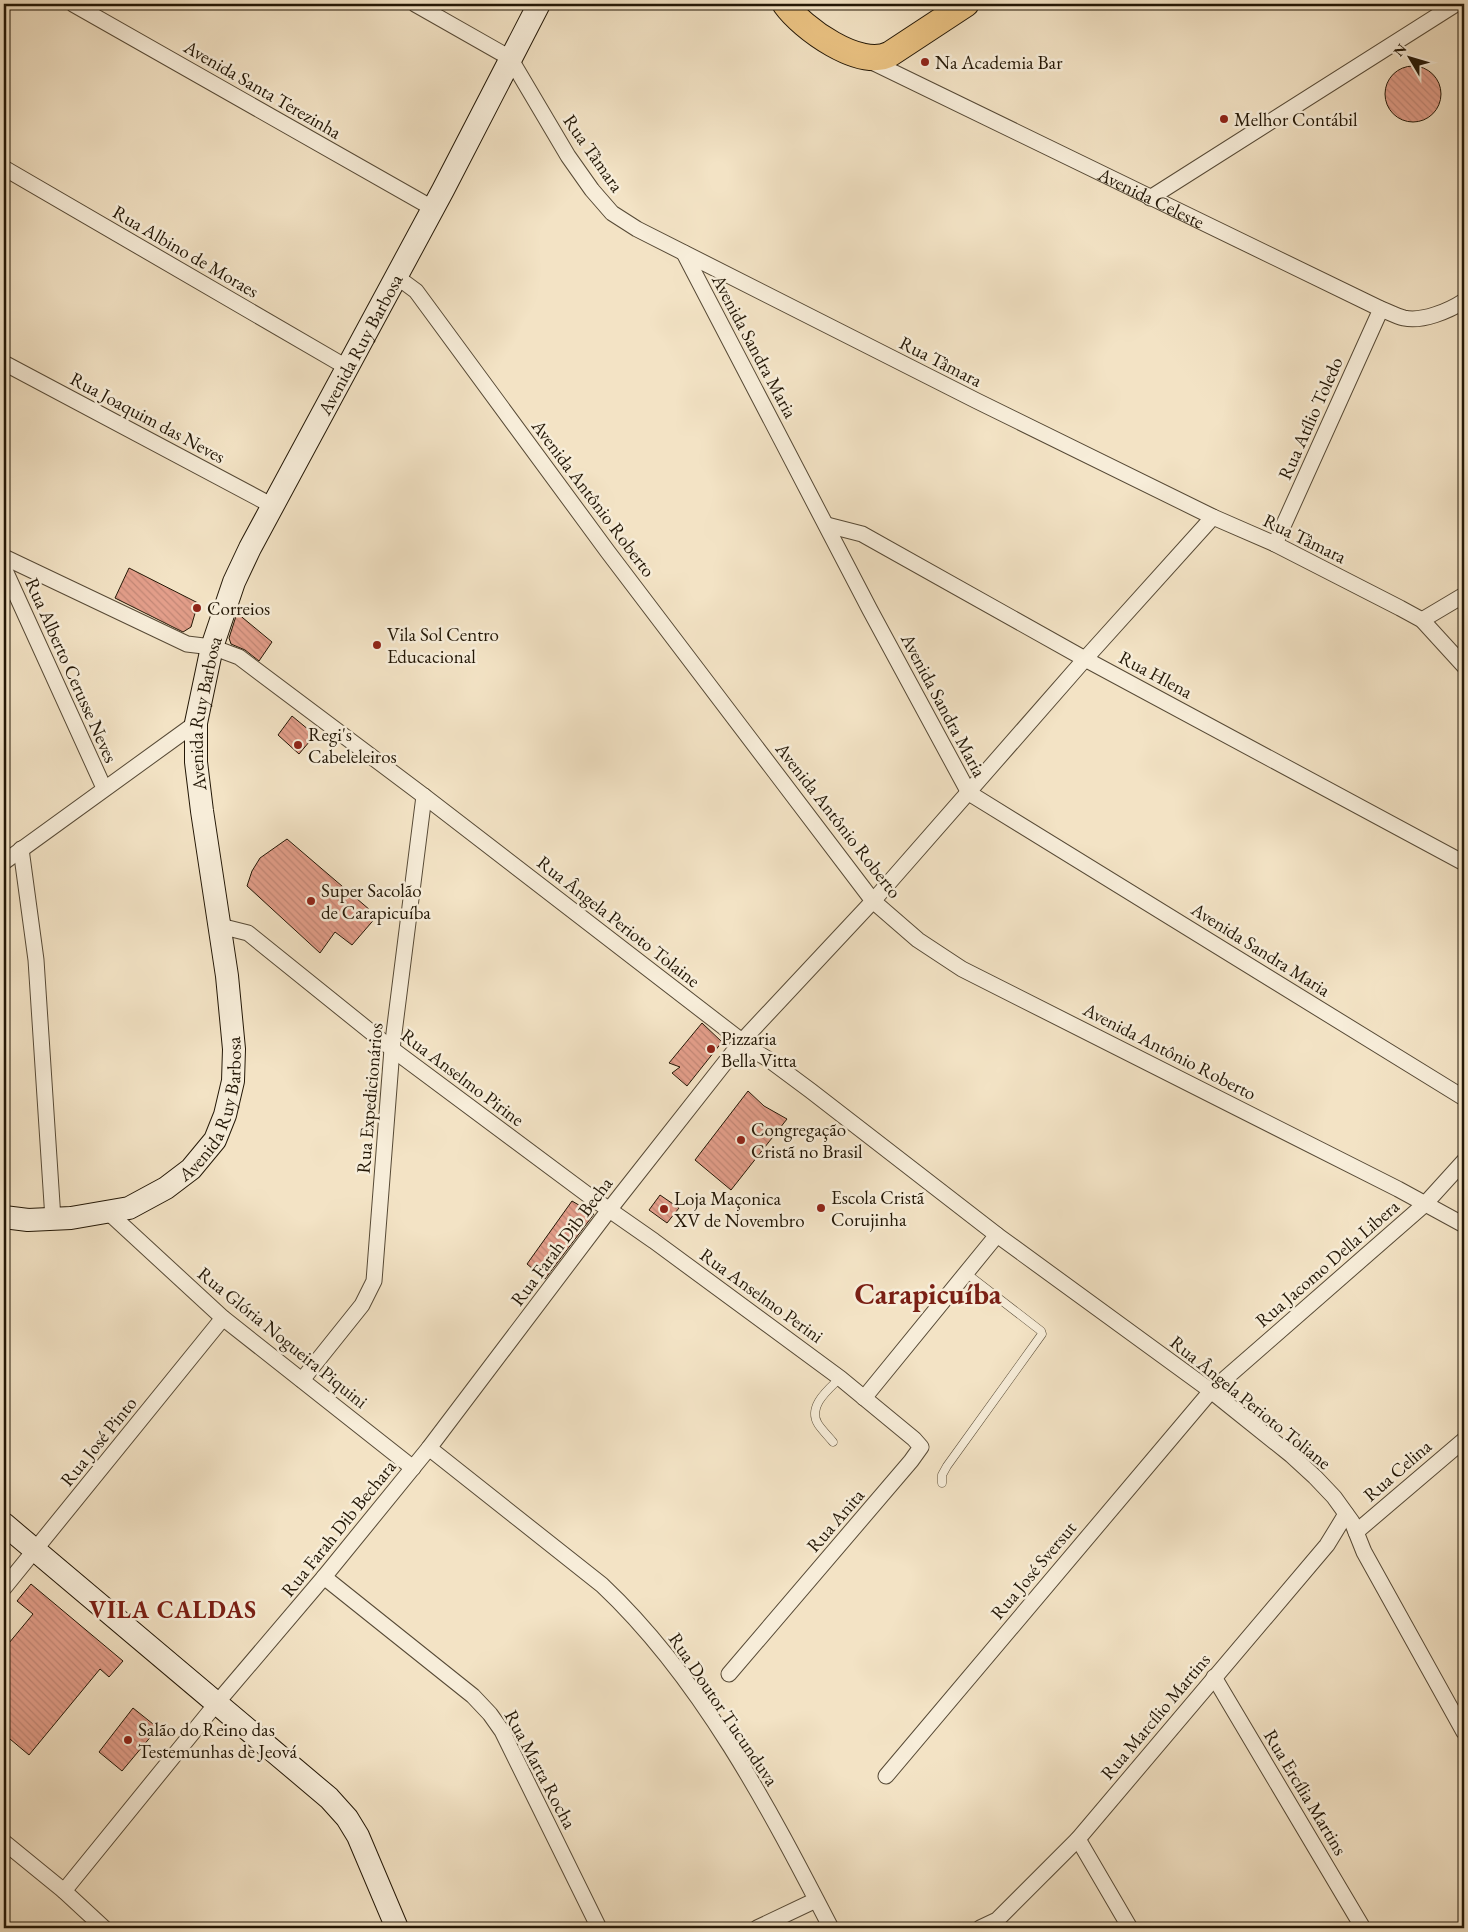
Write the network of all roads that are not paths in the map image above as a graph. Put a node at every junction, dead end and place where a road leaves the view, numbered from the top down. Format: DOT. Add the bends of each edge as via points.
graph roads {
  1 [pos="73,4"];
  2 [pos="416,4"];
  3 [pos="540,4"];
  4 [pos="785,4"];
  5 [pos="966,4"];
  6 [pos="1456,4"];
  7 [pos="906,43"];
  8 [pos="510,58"];
  9 [pos="864,58"];
  10 [pos="922,85"];
  11 [pos="4,168"];
  12 [pos="1150,198"];
  13 [pos="434,209"];
  14 [pos="684,252"];
  15 [pos="397,277"];
  16 [pos="1464,301"];
  17 [pos="1381,309"];
  18 [pos="4,363"];
  19 [pos="348,368"];
  20 [pos="273,506"];
  21 [pos="1213,517"];
  22 [pos="827,525"];
  23 [pos="1275,544"];
  24 [pos="4,557"];
  25 [pos="4,568"];
  26 [pos="1464,595"];
  27 [pos="1422,620"];
  28 [pos="212,647"];
  29 [pos="1085,658"];
  30 [pos="1464,666"];
  31 [pos="196,723"];
  32 [pos="104,788"];
  33 [pos="969,793"];
  34 [pos="424,796"];
  35 [pos="21,849"];
  36 [pos="4,862"];
  37 [pos="1464,863"];
  38 [pos="872,901"];
  39 [pos="220,926"];
  40 [pos="742,1041"];
  41 [pos="392,1050"];
  42 [pos="1464,1098"];
  43 [pos="1464,1161"];
  44 [pos="1425,1204"];
  45 [pos="609,1210"];
  46 [pos="108,1212"];
  47 [pos="4,1217"];
  48 [pos="53,1219"];
  49 [pos="1464,1225"];
  50 [pos="997,1235"];
  51 [pos="966,1273"];
  52 [pos="223,1318"];
  53 [pos="840,1378"];
  54 [pos="302,1380"];
  55 [pos="1211,1391"];
  56 [pos="864,1398"];
  57 [pos="1464,1440"];
  58 [pos="833,1442"];
  59 [pos="429,1448"];
  60 [pos="413,1468"];
  61 [pos="942,1483"];
  62 [pos="1346,1514"];
  63 [pos="4,1524"];
  64 [pos="1356,1532"];
  65 [pos="35,1549"];
  66 [pos="324,1577"];
  67 [pos="4,1588"];
  68 [pos="729,1674"];
  69 [pos="1214,1677"];
  70 [pos="216,1704"];
  71 [pos="1464,1732"];
  72 [pos="886,1776"];
  73 [pos="1078,1839"];
  74 [pos="4,1842"];
  75 [pos="64,1891"];
  76 [pos="816,1900"];
  77 [pos="392,1926"];
  78 [pos="104,1928"];
  79 [pos="599,1928"];
  80 [pos="757,1928"];
  81 [pos="831,1928"];
  82 [pos="980,1928"];
  83 [pos="1130,1928"];
  84 [pos="1363,1928"];
  1 -- 13 [label="street, Avenida Santa Terezinha"];
  2 -- 8 [label="street"];
  3 -- 8 [label="street, Avenida Ruy Barbosa"];
  4 -- 9 [label="main road, Avenida Celeste" via="814,33"];
  5 -- 7 [label="main road"];
  6 -- 12 [label="street"];
  7 -- 9 [label="main road" via="882,58"];
  7 -- 10 [label="street, Avenida Celeste" via="902,50 903,63"];
  8 -- 13 [label="street, Avenida Ruy Barbosa"];
  8 -- 14 [label="street, Rua Tâmara" via="568,156 612,213 637,230"];
  9 -- 10 [label="street, Avenida Celeste"];
  10 -- 12 [label="street, Avenida Celeste"];
  11 -- 19 [label="street, Rua Albino de Moraes"];
  12 -- 17 [label="street, Avenida Celeste"];
  13 -- 15 [label="street, Avenida Ruy Barbosa"];
  14 -- 21 [label="street, Rua Tâmara"];
  14 -- 22 [label="street, Avenida Sandra Maria"];
  15 -- 19 [label="street, Avenida Ruy Barbosa"];
  15 -- 38 [label="street, Avenida Antônio Roberto" via="416,291"];
  16 -- 17 [label="street, Avenida Celeste" via="1419,318 1405,318"];
  17 -- 23 [label="street, Rua Atílio Toledo"];
  18 -- 20 [label="street, Rua Joaquim das Neves"];
  19 -- 20 [label="street, Avenida Ruy Barbosa"];
  20 -- 28 [label="street, Avenida Ruy Barbosa" via="234,582"];
  21 -- 23 [label="street, Rua Tâmara"];
  21 -- 29 [label="street, Rua Farah Dib Becha"];
  22 -- 29 [label="street, Rua Hlena" via="862,534"];
  22 -- 33 [label="street, Avenida Sandra Maria"];
  23 -- 27 [label="street, Rua Tâmara"];
  24 -- 28 [label="street, Rua Ângela Perioto Tolaine" via="187,644"];
  25 -- 32 [label="street, Rua Alberto Cerusse Neves"];
  26 -- 27 [label="street"];
  27 -- 30 [label="street, Rua Tâmara"];
  28 -- 31 [label="street, Avenida Ruy Barbosa"];
  28 -- 34 [label="street, Rua Ângela Perioto Tolaine" via="238,657"];
  29 -- 33 [label="street, Rua Farah Dib Becha"];
  29 -- 37 [label="street, Rua Hlena"];
  31 -- 32 [label="street"];
  31 -- 39 [label="street, Avenida Ruy Barbosa" via="196,762"];
  32 -- 35 [label="street"];
  33 -- 38 [label="street, Rua Farah Dib Becha"];
  33 -- 42 [label="street, Avenida Sandra Maria"];
  34 -- 40 [label="street, Rua Ângela Perioto Tolaine"];
  34 -- 41 [label="street, Rua Expedicionários"];
  35 -- 36 [label="street"];
  35 -- 48 [label="street" via="36,960"];
  38 -- 40 [label="street, Rua Farah Dib Becha"];
  38 -- 44 [label="street, Avenida Antônio Roberto" via="918,940 962,969"];
  39 -- 41 [label="street, Rua Anselmo Pirine" via="248,933"];
  39 -- 46 [label="street, Avenida Ruy Barbosa" via="234,1049 225,1115 215,1140 191,1169 166,1188 129,1208"];
  40 -- 45 [label="street, Rua Farah Dib Becha"];
  40 -- 50 [label="street, Rua Ângela Perioto Tolaine"];
  41 -- 45 [label="street, Rua Anselmo Pirine"];
  41 -- 54 [label="street, Rua Expedicionários" via="374,1281 362,1305"];
  43 -- 44 [label="street, Rua Jacomo Della Libera"];
  44 -- 49 [label="street, Avenida Antônio Roberto"];
  44 -- 55 [label="street, Rua Jacomo Della Libera"];
  45 -- 53 [label="street, Rua Anselmo Perini"];
  45 -- 59 [label="street, Rua Farah Dib Becha"];
  46 -- 48 [label="street, Avenida Ruy Barbosa"];
  46 -- 52 [label="street, Rua Glória Nogueira Piquini"];
  47 -- 48 [label="street, Avenida Ruy Barbosa"];
  50 -- 51 [label="street"];
  50 -- 55 [label="street, Rua Ângela Perioto Toliane"];
  51 -- 56 [label="street"];
  51 -- 61 [label="lane" via="1042,1334 947,1466"];
  52 -- 54 [label="street, Rua Glória Nogueira Piquini"];
  52 -- 65 [label="street, Rua José Pinto"];
  53 -- 56 [label="street, Rua Anselmo Perini"];
  53 -- 58 [label="lane" via="822,1396 815,1414 817,1423"];
  54 -- 60 [label="street, Rua Glória Nogueira Piquini"];
  55 -- 62 [label="street, Rua Ângela Perioto Toliane" via="1316,1477"];
  55 -- 72 [label="street, Rua José Sversut"];
  56 -- 68 [label="street, Rua Anita" via="921,1447"];
  57 -- 64 [label="street, Rua Celina"];
  59 -- 60 [label="street, Rua Farah Dib Becha"];
  59 -- 76 [label="street, Rua Doutor Tucunduva" via="602,1585 654,1639 734,1754"];
  60 -- 66 [label="street, Rua Farah Dib Bechara"];
  62 -- 64 [label="street, Rua Ângela Perioto Toliane"];
  62 -- 69 [label="street, Rua Marcílio Martins" via="1321,1552"];
  63 -- 65 [label="street"];
  64 -- 71 [label="street, Rua Ângela Perioto Toliane"];
  65 -- 67 [label="street, Rua José Pinto"];
  65 -- 70 [label="street"];
  66 -- 70 [label="street, Rua Farah Dib Bechara"];
  66 -- 79 [label="street, Rua Marta Rocha" via="473,1696 490,1714 502,1730"];
  69 -- 73 [label="street, Rua Marcílio Martins"];
  69 -- 84 [label="street, Rua Ercília Martins"];
  70 -- 75 [label="street, Rua Farah Dib Bechara"];
  70 -- 77 [label="street" via="329,1798 346,1818 358,1836"];
  73 -- 82 [label="street, Rua Marcílio Martins" via="996,1920"];
  73 -- 83 [label="street"];
  74 -- 75 [label="street"];
  75 -- 78 [label="street"];
  76 -- 80 [label="street"];
  76 -- 81 [label="street, Rua Doutor Tucunduva"];
}
